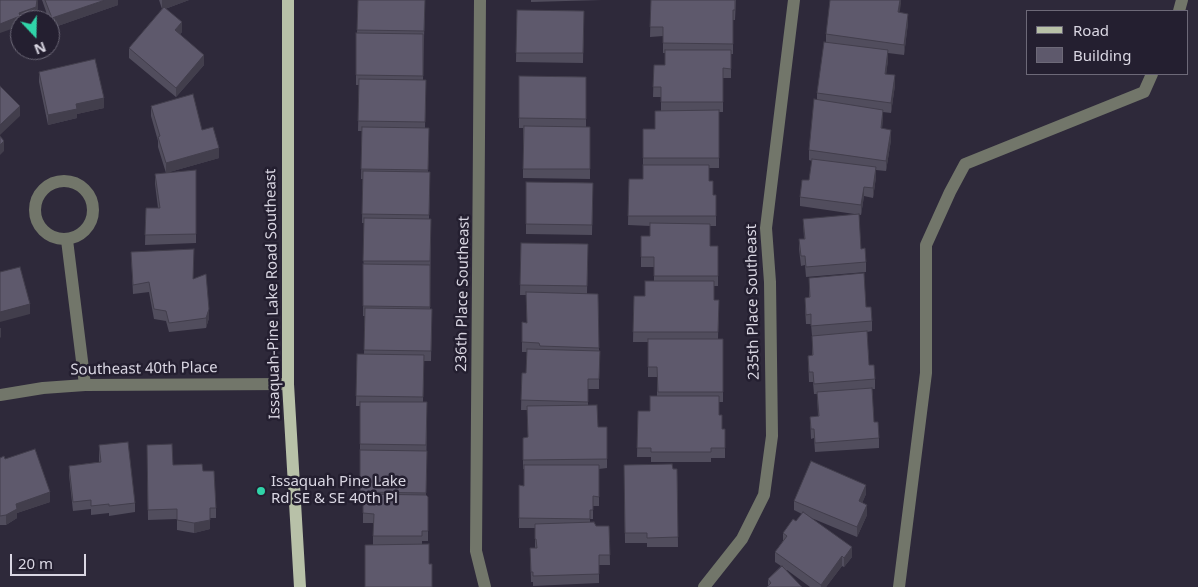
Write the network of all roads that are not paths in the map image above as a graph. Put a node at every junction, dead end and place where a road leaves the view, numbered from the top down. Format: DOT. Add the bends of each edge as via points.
graph roads {
  1 [pos="288,0"];
  2 [pos="480,0"];
  3 [pos="794,0"];
  4 [pos="1152,75"];
  5 [pos="67,240"];
  6 [pos="288,384"];
  7 [pos="85,385"];
  8 [pos="0,395"];
  9 [pos="300,587"];
  10 [pos="486,587"];
  11 [pos="704,587"];
  12 [pos="899,587"];
  1 -- 6 [label="main road, Issaquah-Pine Lake Road Southeast"];
  2 -- 10 [label="street, 236th Place Southeast" via="476,551"];
  3 -- 11 [label="street, 235th Place Southeast" via="766,228 772,436 764,495 742,539"];
  4 -- 12 [label="street" via="1144,92 965,164 950,192 926,245 926,373"];
  5 -- 5 [label="street" via="85,230 91,222 93,206 88,192 80,185 60,180 50,184 36,198 35,219 47,235"];
  5 -- 7 [label="street"];
  6 -- 7 [label="street, Southeast 40th Place"];
  6 -- 9 [label="main road, Issaquah-Pine Lake Road Southeast"];
  7 -- 8 [label="street, Southeast 40th Place"];
}
